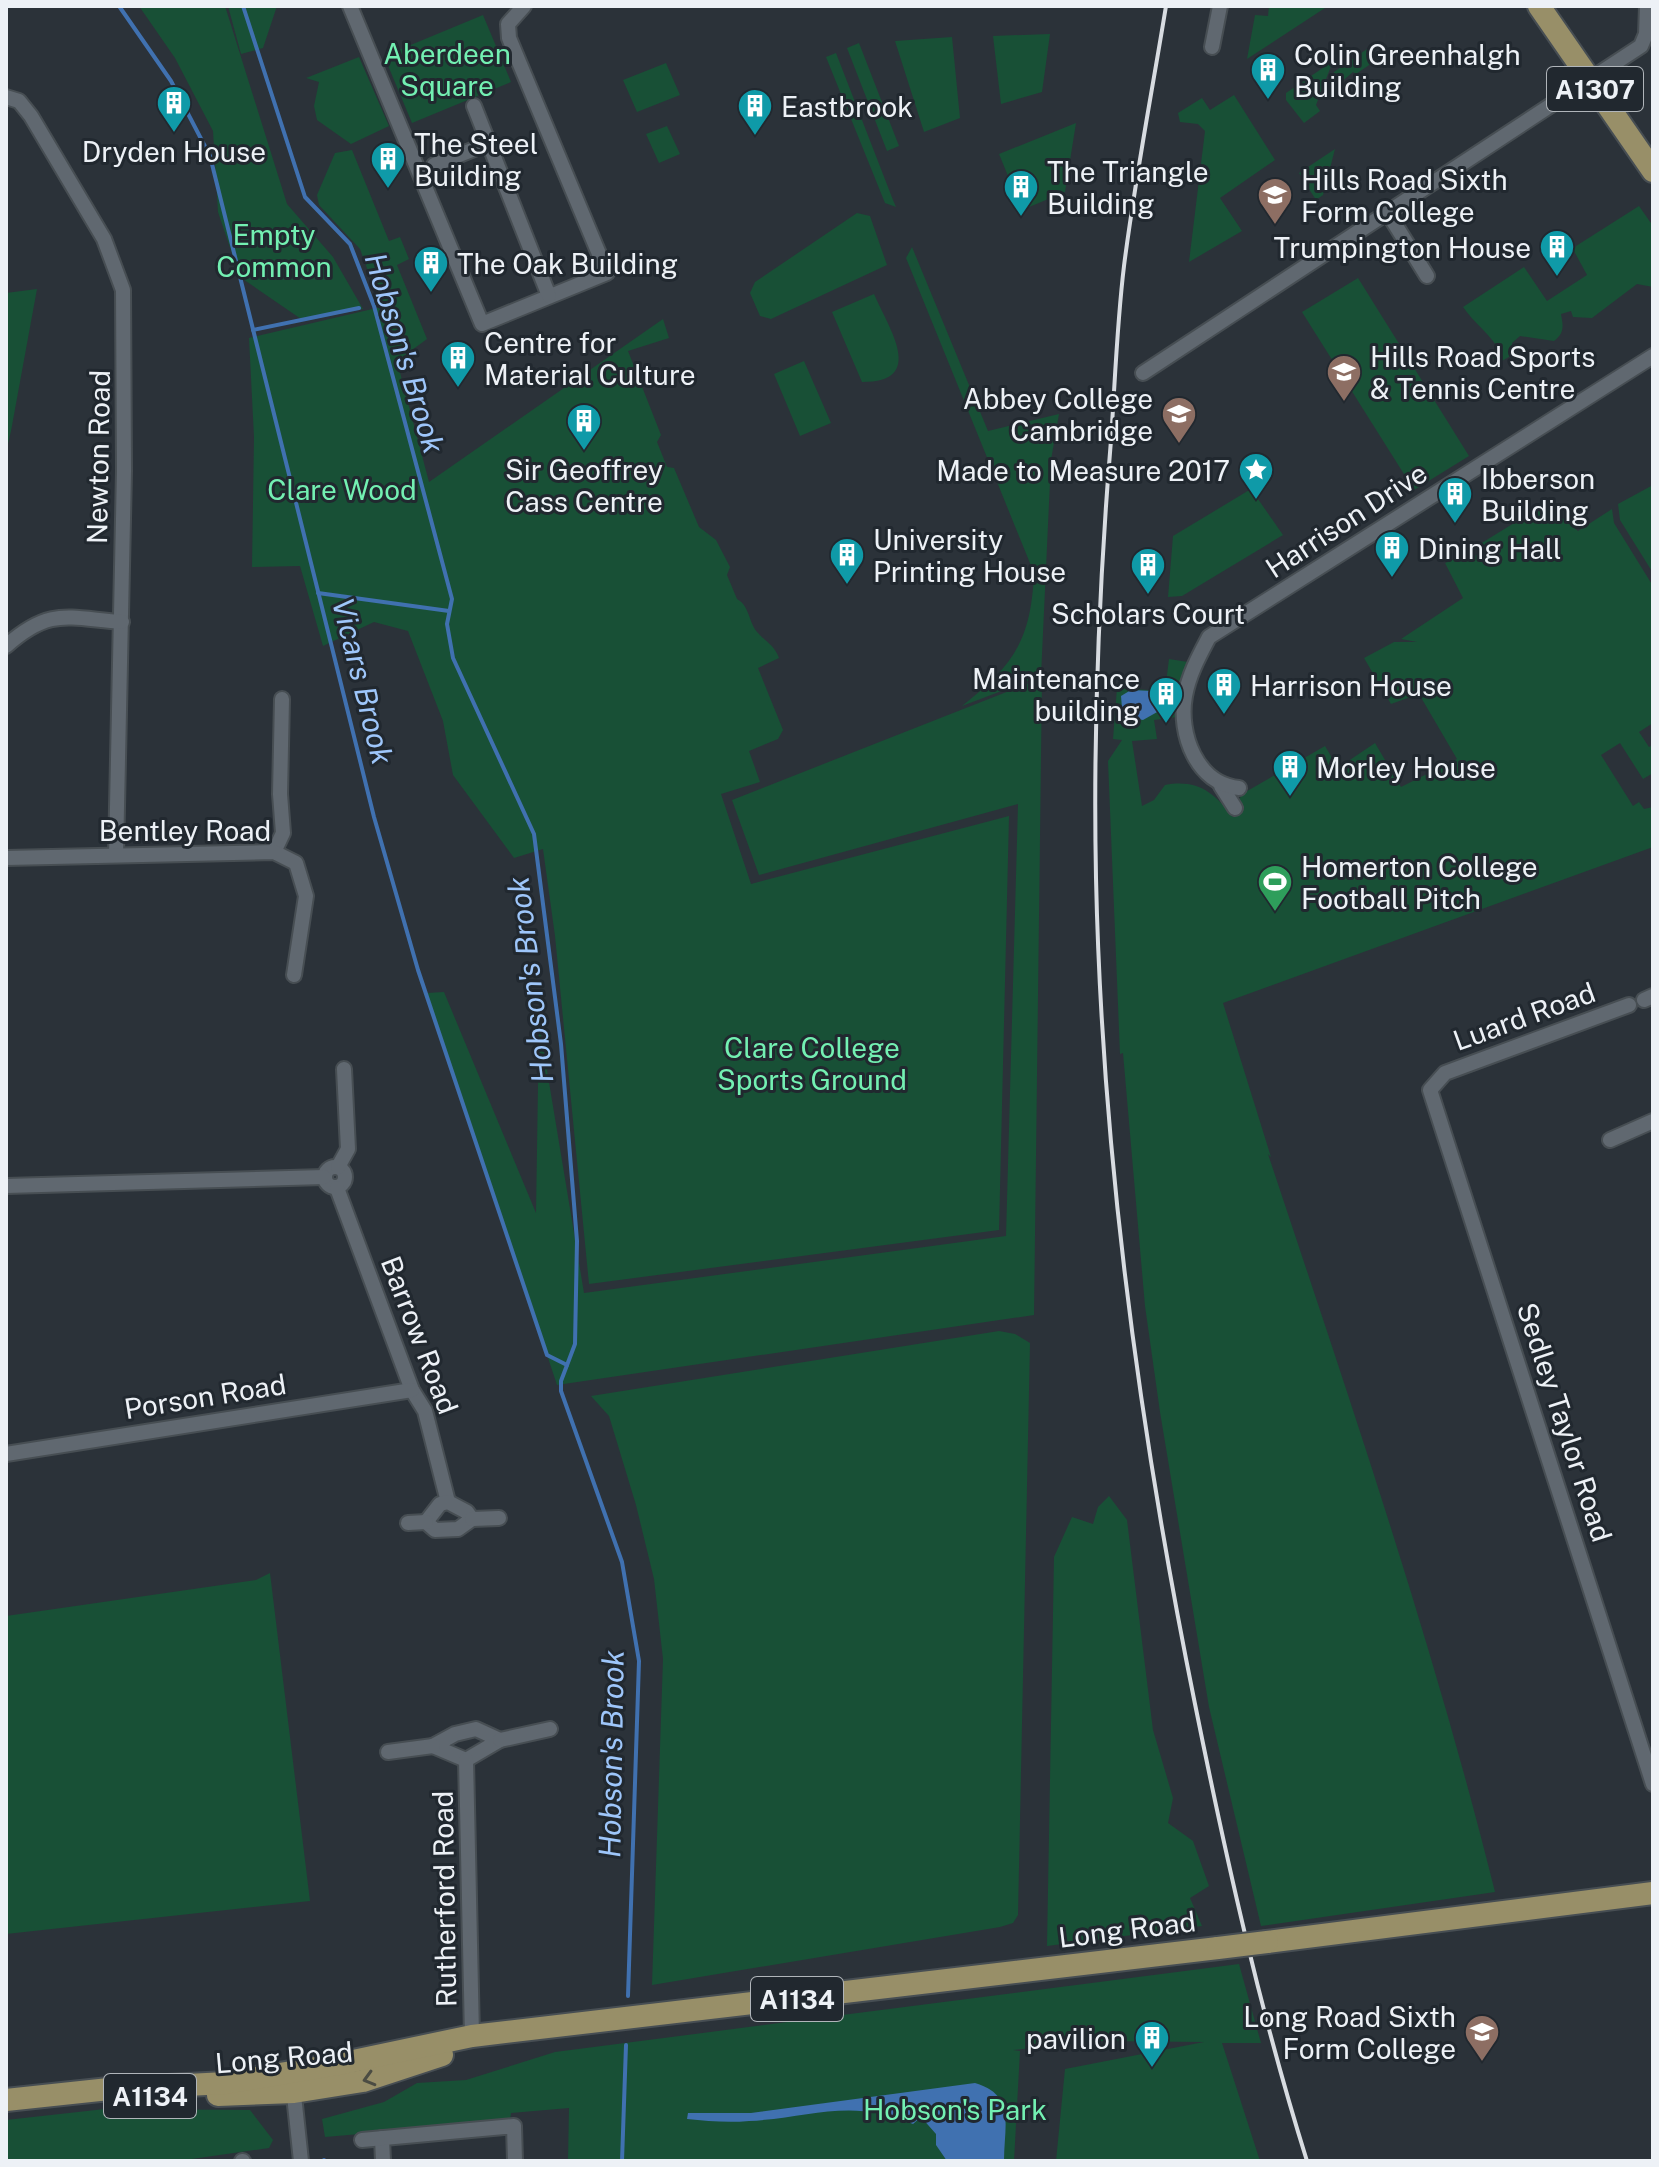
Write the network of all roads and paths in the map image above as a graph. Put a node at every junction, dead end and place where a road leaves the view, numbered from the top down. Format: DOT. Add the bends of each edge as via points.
graph roads {
  1 [pos="350,6"];
  2 [pos="524,6"];
  3 [pos="1220,6"];
  4 [pos="1539,6"];
  5 [pos="1647,6"];
  6 [pos="1212,47"];
  7 [pos="1590,82"];
  8 [pos="6,97"];
  9 [pos="474,106"];
  10 [pos="487,144"];
  11 [pos="434,165"];
  12 [pos="1653,171"];
  13 [pos="1388,213"];
  14 [pos="1427,276"];
  15 [pos="549,296"];
  16 [pos="1653,356"];
  17 [pos="1143,373"];
  18 [pos="122,622"];
  19 [pos="6,646"];
  20 [pos="282,699"];
  21 [pos="1221,786"];
  22 [pos="1239,788"];
  23 [pos="1235,808"];
  24 [pos="274,852"];
  25 [pos="116,855"];
  26 [pos="6,858"];
  27 [pos="294,975"];
  28 [pos="1629,1005"];
  29 [pos="344,1069"];
  30 [pos="1438,1078"];
  31 [pos="1653,1121"];
  32 [pos="1610,1140"];
  33 [pos="338,1167"];
  34 [pos="324,1177"];
  35 [pos="6,1186"];
  36 [pos="337,1188"];
  37 [pos="412,1390"];
  38 [pos="6,1454"];
  39 [pos="448,1502"];
  40 [pos="499,1518"];
  41 [pos="472,1519"];
  42 [pos="426,1522"];
  43 [pos="408,1523"];
  44 [pos="550,1729"];
  45 [pos="500,1740"];
  46 [pos="433,1746"];
  47 [pos="388,1752"];
  48 [pos="466,1760"];
  49 [pos="1653,1784"];
  50 [pos="1653,1893"];
  51 [pos="608,2021"];
  52 [pos="472,2036"];
  53 [pos="293,2082"];
  54 [pos="6,2102"];
  55 [pos="382,2138"];
  56 [pos="362,2140"];
  57 [pos="301,2161"];
  58 [pos="383,2161"];
  59 [pos="515,2161"];
  1 -- 15 [label="street" via="482,324"];
  2 -- 15 [label="street" via="508,24 509,38 607,273"];
  3 -- 6 [label="street"];
  4 -- 7 [label="main road, A1307"];
  5 -- 7 [label="street" via="1641,46"];
  7 -- 12 [label="main road, A1307"];
  7 -- 13 [label="street"];
  8 -- 18 [label="street, Newton Road" via="19,101 31,116 104,239 123,290"];
  9 -- 10 [label="street"];
  10 -- 11 [label="street"];
  10 -- 15 [label="street"];
  13 -- 14 [label="street"];
  13 -- 17 [label="street"];
  16 -- 21 [label="street, Harrison Drive" via="1209,637 1192,670 1183,708 1186,736 1196,759"];
  18 -- 19 [label="street" via="50,618"];
  18 -- 25 [label="street, Newton Road"];
  20 -- 24 [label="street" via="283,833"];
  21 -- 22 [label="street"];
  21 -- 23 [label="street, Harrison Drive"];
  24 -- 25 [label="street, Bentley Road"];
  24 -- 27 [label="street, Bentley Road" via="296,863 306,896"];
  25 -- 26 [label="street, Bentley Road"];
  28 -- 30 [label="street, Luard Road"];
  29 -- 33 [label="street" via="348,1149"];
  30 -- 49 [label="street, Sedley Taylor Road" via="1431,1096"];
  31 -- 32 [label="street"];
  33 -- 34 [label="street"];
  33 -- 36 [label="street" via="346,1176"];
  34 -- 35 [label="street"];
  34 -- 36 [label="street"];
  36 -- 37 [label="street, Barrow Road"];
  37 -- 38 [label="street, Porson Road"];
  37 -- 39 [label="street, Barrow Road" via="425,1411"];
  39 -- 41 [label="street"];
  39 -- 42 [label="street"];
  40 -- 41 [label="street"];
  41 -- 42 [label="street" via="447,1531"];
  42 -- 43 [label="street"];
  44 -- 45 [label="street"];
  45 -- 46 [label="street" via="476,1729"];
  45 -- 48 [label="street"];
  46 -- 47 [label="street"];
  46 -- 48 [label="street"];
  48 -- 52 [label="street, Rutherford Road"];
  50 -- 51 [label="main road, Long Road / A1134, bridge"];
  51 -- 52 [label="main road, Long Road / A1134"];
  51 -- 53 [label="main road, Long Road / A1134, one-way" via="460,2050 363,2081"];
  52 -- 53 [label="main road, Long Road / A1134"];
  53 -- 54 [label="main road, Long Road / A1134" via="109,2089"];
  53 -- 57 [label="street"];
  55 -- 56 [label="street"];
  55 -- 58 [label="street"];
  55 -- 59 [label="street" via="514,2126"];
}
